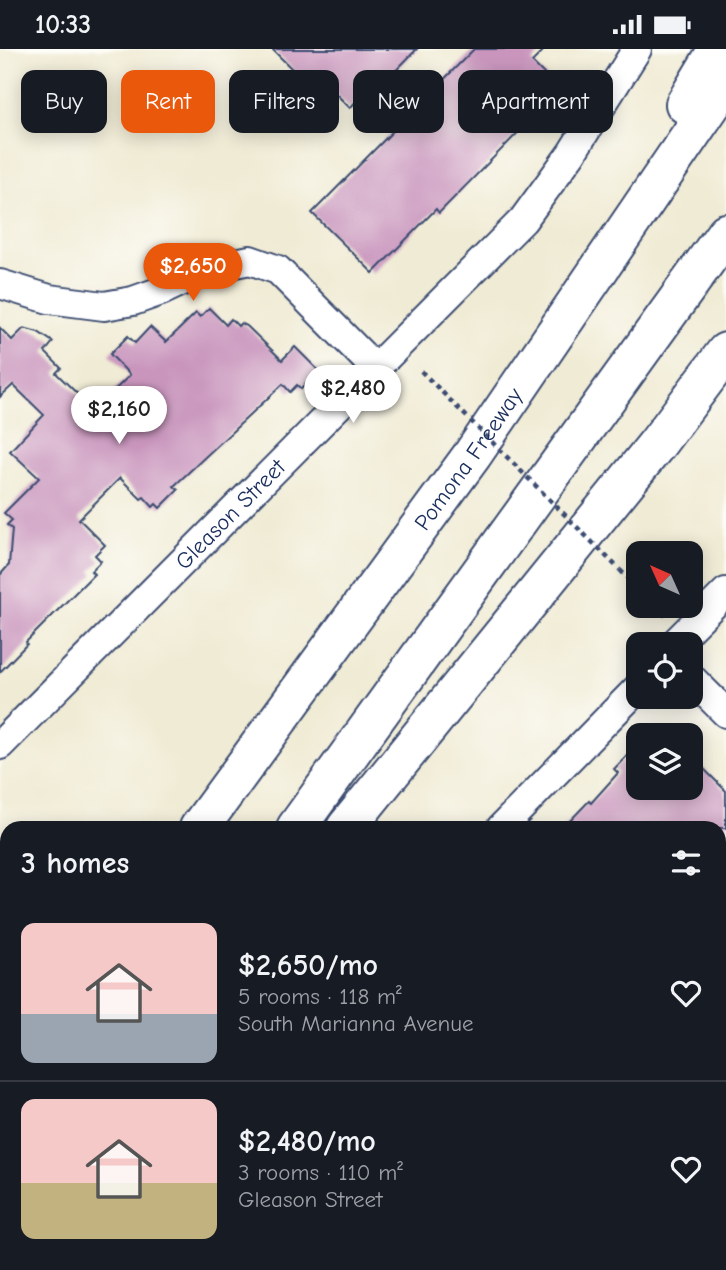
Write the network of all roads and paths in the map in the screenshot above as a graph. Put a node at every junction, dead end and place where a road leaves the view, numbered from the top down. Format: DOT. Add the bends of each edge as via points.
graph roads {
  1 [pos="637,49"];
  2 [pos="718,49"];
  3 [pos="726,83"];
  4 [pos="726,233"];
  5 [pos="0,285"];
  6 [pos="726,352"];
  7 [pos="375,368"];
  8 [pos="421,371"];
  9 [pos="473,454"];
  10 [pos="626,576"];
  11 [pos="726,592"];
  12 [pos="686,632"];
  13 [pos="703,690"];
  14 [pos="626,700"];
  15 [pos="726,713"];
  16 [pos="0,745"];
  17 [pos="204,821"];
  18 [pos="301,821"];
  19 [pos="352,821"];
  20 [pos="508,821"];
  1 -- 7 [label="street, Gleason Street" via="523,220"];
  2 -- 9 [label="main road"];
  3 -- 9 [label="main road, Pomona Freeway"];
  4 -- 18 [label="main road"];
  5 -- 7 [label="street" via="48,299 104,306 133,302 210,268 250,260 278,270"];
  6 -- 19 [label="main road"];
  7 -- 16 [label="street, Gleason Street"];
  8 -- 10 [label="path, bridge"];
  9 -- 17 [label="main road, Pomona Freeway"];
  11 -- 12 [label="street"];
  13 -- 15 [label="street"];
  14 -- 20 [label="street"];
}
